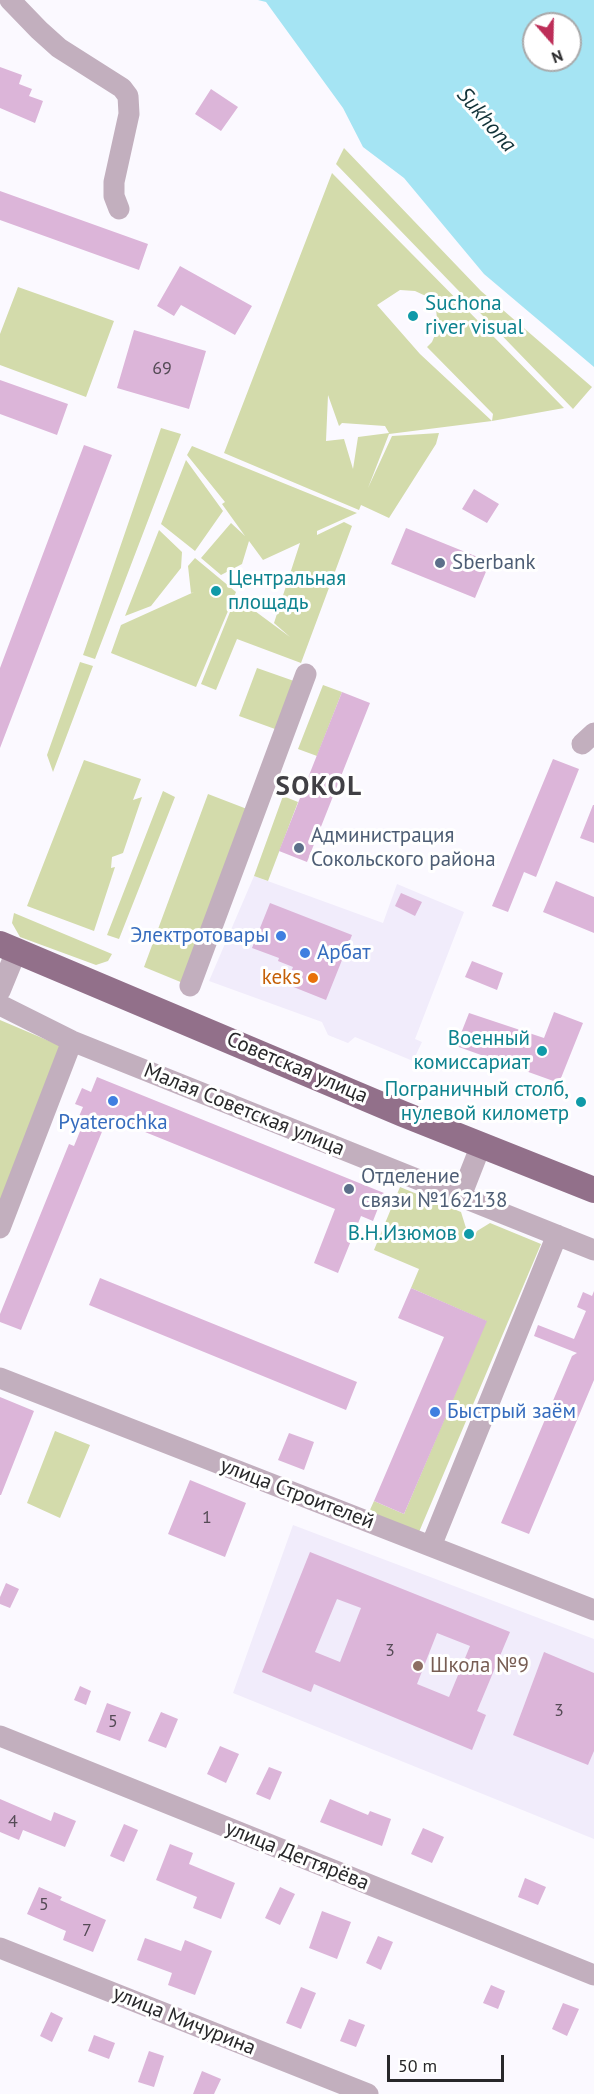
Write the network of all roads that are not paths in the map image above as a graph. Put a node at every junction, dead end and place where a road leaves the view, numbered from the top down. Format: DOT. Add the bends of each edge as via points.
graph roads {
  1 [pos="10,0"];
  2 [pos="119,209"];
  3 [pos="306,674"];
  4 [pos="8,948"];
  5 [pos="190,986"];
  6 [pos="0,991"];
  7 [pos="0,1005"];
  8 [pos="72,1041"];
  9 [pos="481,1145"];
  10 [pos="594,1190"];
  11 [pos="461,1196"];
  12 [pos="0,1228"];
  13 [pos="557,1235"];
  14 [pos="594,1250"];
  15 [pos="0,1378"];
  16 [pos="431,1546"];
  17 [pos="594,1610"];
  18 [pos="0,1736"];
  19 [pos="0,1948"];
  20 [pos="594,1975"];
  21 [pos="368,2094"];
  1 -- 2 [label="street" via="59,48 122,88 128,96 129,114 114,182"];
  3 -- 5 [label="street"];
  4 -- 6 [label="street"];
  4 -- 9 [label="main road, Советская улица"];
  7 -- 8 [label="street, Малая Советская улица"];
  8 -- 11 [label="street, Малая Советская улица"];
  8 -- 12 [label="street"];
  9 -- 10 [label="main road, Советская улица"];
  9 -- 11 [label="street"];
  11 -- 13 [label="street, Малая Советская улица"];
  13 -- 14 [label="street, Малая Советская улица"];
  13 -- 16 [label="street"];
  15 -- 16 [label="street, улица Строителей"];
  16 -- 17 [label="street, улица Строителей"];
  18 -- 20 [label="street, улица Дегтярёва"];
  19 -- 21 [label="street, улица Мичурина"];
}
